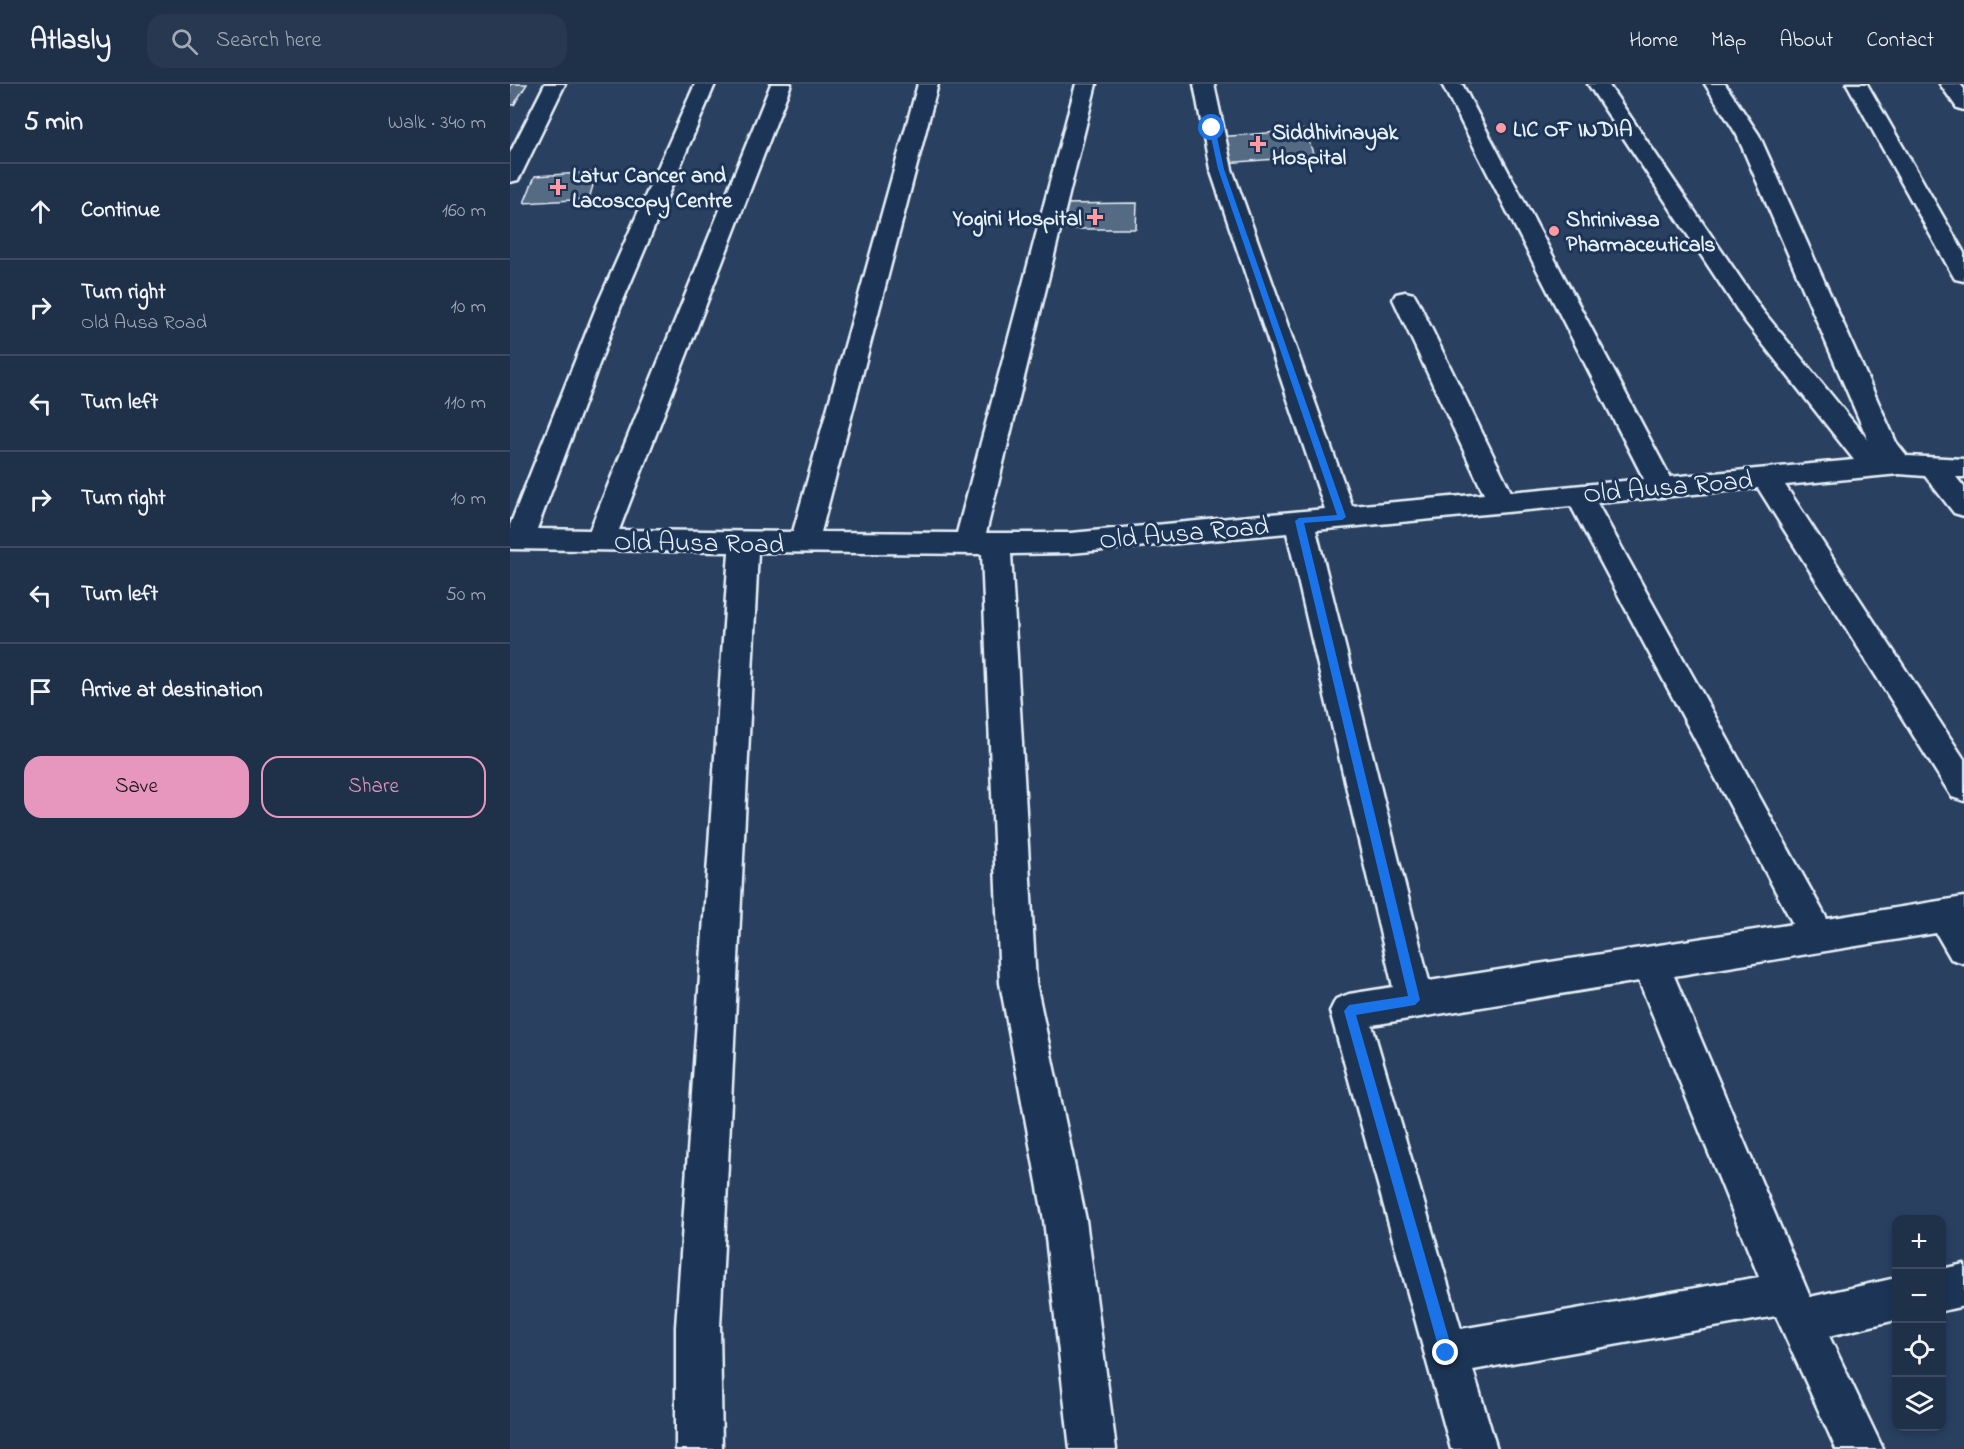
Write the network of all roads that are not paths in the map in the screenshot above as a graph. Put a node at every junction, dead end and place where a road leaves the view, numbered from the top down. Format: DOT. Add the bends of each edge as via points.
graph roads {
  1 [pos="555,84"];
  2 [pos="705,84"];
  3 [pos="781,84"];
  4 [pos="928,84"];
  5 [pos="1086,84"];
  6 [pos="1204,84"];
  7 [pos="1452,84"];
  8 [pos="1598,84"];
  9 [pos="1715,84"];
  10 [pos="1857,84"];
  11 [pos="1950,84"];
  12 [pos="1964,104"];
  13 [pos="510,175"];
  14 [pos="1964,274"];
  15 [pos="1405,299"];
  16 [pos="1887,466"];
  17 [pos="1933,467"];
  18 [pos="1964,468"];
  19 [pos="1765,477"];
  20 [pos="1662,487"];
  21 [pos="1579,495"];
  22 [pos="1502,502"];
  23 [pos="1964,506"];
  24 [pos="1342,517"];
  25 [pos="1299,521"];
  26 [pos="514,539"];
  27 [pos="600,541"];
  28 [pos="744,543"];
  29 [pos="804,543"];
  30 [pos="982,544"];
  31 [pos="1964,787"];
  32 [pos="1958,925"];
  33 [pos="1818,936"];
  34 [pos="1650,963"];
  35 [pos="1415,1000"];
  36 [pos="1964,1285"];
  37 [pos="1946,1289"];
  38 [pos="1892,1299"];
  39 [pos="1793,1307"];
  40 [pos="1446,1353"];
  41 [pos="699,1449"];
  42 [pos="1093,1449"];
  43 [pos="1474,1449"];
  44 [pos="1860,1449"];
  1 -- 13 [label="street"];
  2 -- 26 [label="street"];
  3 -- 27 [label="street"];
  4 -- 29 [label="street"];
  5 -- 30 [label="street"];
  6 -- 24 [label="street" via="1221,169"];
  7 -- 20 [label="street"];
  8 -- 16 [label="street" via="1753,315"];
  9 -- 16 [label="street" via="1748,135 1884,445"];
  10 -- 14 [label="street"];
  11 -- 12 [label="street"];
  15 -- 22 [label="street"];
  16 -- 17 [label="street, Old Ausa Road"];
  16 -- 19 [label="street, Old Ausa Road"];
  17 -- 18 [label="street, Old Ausa Road"];
  17 -- 23 [label="street"];
  19 -- 20 [label="street, Old Ausa Road"];
  19 -- 31 [label="street"];
  20 -- 21 [label="street, Old Ausa Road"];
  21 -- 22 [label="street, Old Ausa Road"];
  21 -- 33 [label="street"];
  22 -- 24 [label="street, Old Ausa Road"];
  24 -- 25 [label="street, Old Ausa Road"];
  25 -- 30 [label="street, Old Ausa Road" via="1071,543"];
  25 -- 35 [label="street"];
  26 -- 27 [label="street, Old Ausa Road"];
  27 -- 28 [label="street, Old Ausa Road"];
  28 -- 29 [label="street, Old Ausa Road"];
  28 -- 41 [label="street" via="698,1328"];
  29 -- 30 [label="street, Old Ausa Road"];
  30 -- 42 [label="street" via="1004,745 1018,983 1065,1220"];
  32 -- 33 [label="street"];
  33 -- 34 [label="street"];
  34 -- 35 [label="street"];
  34 -- 39 [label="street"];
  35 -- 40 [label="street" via="1349,1011"];
  36 -- 37 [label="street"];
  38 -- 39 [label="street"];
  39 -- 40 [label="street"];
  39 -- 44 [label="street"];
  40 -- 43 [label="street"];
}
